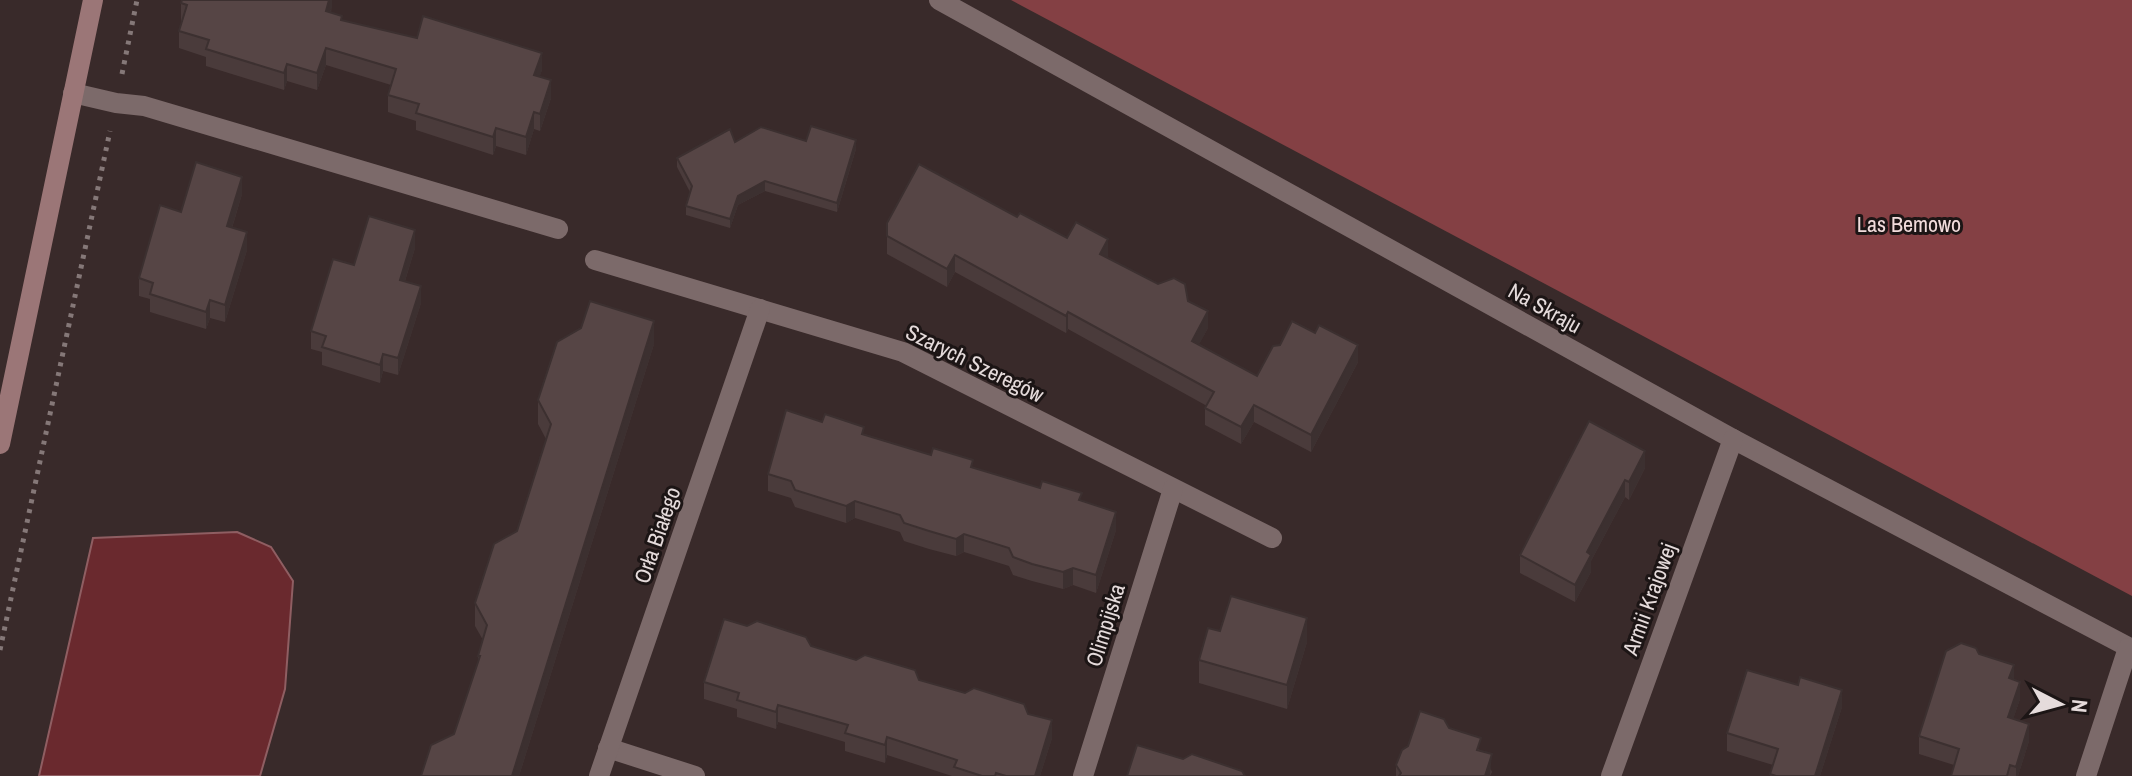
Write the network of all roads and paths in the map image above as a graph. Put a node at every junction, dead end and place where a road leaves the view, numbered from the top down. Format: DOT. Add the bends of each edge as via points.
graph roads {
  1 [pos="93,0"];
  2 [pos="137,0"];
  3 [pos="939,0"];
  4 [pos="73,93"];
  5 [pos="116,103"];
  6 [pos="558,229"];
  7 [pos="595,260"];
  8 [pos="760,309"];
  9 [pos="1733,439"];
  10 [pos="0,444"];
  11 [pos="1173,489"];
  12 [pos="1272,538"];
  13 [pos="2130,648"];
  14 [pos="0,650"];
  15 [pos="608,748"];
  16 [pos="599,776"];
  17 [pos="695,776"];
  18 [pos="1083,776"];
  19 [pos="1611,776"];
  20 [pos="2086,776"];
  1 -- 4 [label="street"];
  2 -- 5 [label="path"];
  3 -- 9 [label="street, Na Skraju"];
  4 -- 5 [label="street"];
  4 -- 10 [label="street"];
  5 -- 6 [label="street" via="144,106"];
  5 -- 14 [label="path"];
  7 -- 8 [label="street, Szarych Szeregów"];
  8 -- 11 [label="street, Szarych Szeregów" via="903,352"];
  8 -- 15 [label="street, Orła Białego"];
  9 -- 13 [label="street, Na Skraju"];
  9 -- 19 [label="street, Armii Krajowej"];
  11 -- 12 [label="street, Szarych Szeregów"];
  11 -- 18 [label="street, Olimpijska"];
  13 -- 20 [label="street"];
  15 -- 16 [label="street, Orła Białego"];
  15 -- 17 [label="street"];
}
